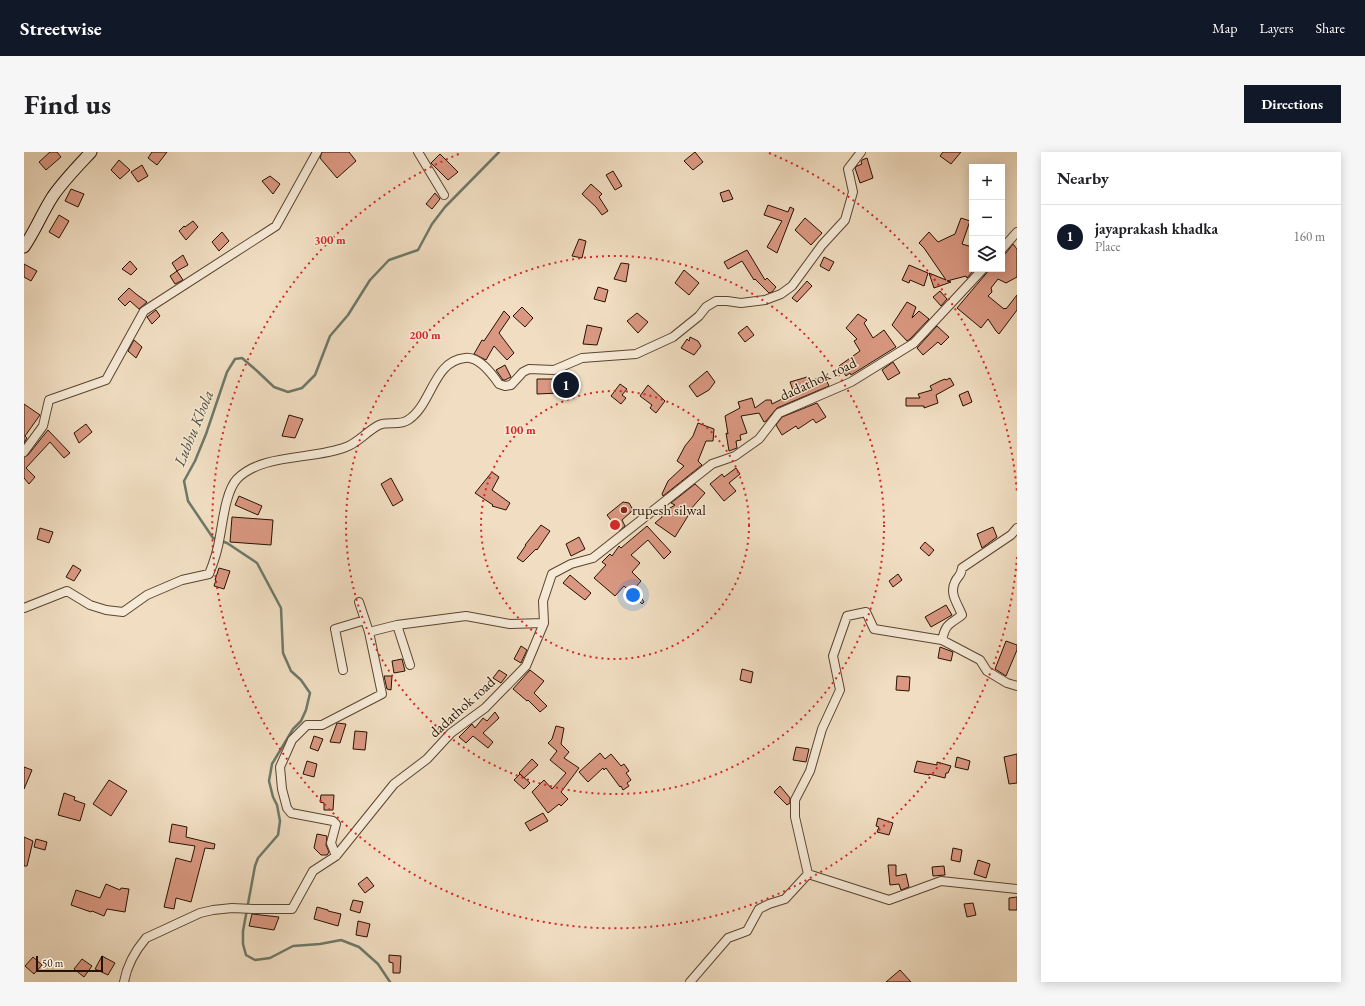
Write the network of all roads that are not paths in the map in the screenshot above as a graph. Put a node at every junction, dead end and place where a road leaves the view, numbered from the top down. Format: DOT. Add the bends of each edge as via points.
graph roads {
  1 [pos="91,152"];
  2 [pos="317,152"];
  3 [pos="418,152"];
  4 [pos="860,152"];
  5 [pos="444,196"];
  6 [pos="1017,232"];
  7 [pos="1005,246"];
  8 [pos="24,247"];
  9 [pos="980,272"];
  10 [pos="24,452"];
  11 [pos="1017,528"];
  12 [pos="359,602"];
  13 [pos="24,608"];
  14 [pos="365,620"];
  15 [pos="544,623"];
  16 [pos="397,625"];
  17 [pos="369,632"];
  18 [pos="942,640"];
  19 [pos="410,665"];
  20 [pos="343,670"];
  21 [pos="1017,686"];
  22 [pos="336,856"];
  23 [pos="808,874"];
  24 [pos="1017,889"];
  25 [pos="124,982"];
  26 [pos="690,982"];
  1 -- 8 [label="main road" via="53,196"];
  2 -- 10 [label="street" via="276,226 144,310 106,380 49,400 43,426"];
  3 -- 5 [label="street"];
  4 -- 13 [label="street" via="848,169 853,192 845,220 792,286 781,294 764,300 740,303 716,301 673,337 636,354 582,358 554,370 529,369 511,385 499,384 476,359 460,358 451,362 440,374 418,411 408,421 380,424 348,447 323,454 271,462 249,469 235,482 225,507 218,547 209,574 182,580 147,595 123,612 90,605 67,591"];
  6 -- 7 [label="street"];
  9 -- 15 [label="street, dadathok road" via="914,343 851,382 779,412 759,439 735,456 712,464 593,558 572,564 552,574 543,601"];
  11 -- 18 [label="street" via="1011,535 962,568 953,587 954,597 962,615 945,629"];
  12 -- 14 [label="street"];
  14 -- 17 [label="street"];
  14 -- 20 [label="street" via="335,629"];
  15 -- 16 [label="street" via="510,624 466,616"];
  15 -- 22 [label="street, dadathok road" via="526,666 485,708 394,784"];
  16 -- 17 [label="street"];
  16 -- 19 [label="street"];
  17 -- 22 [label="street" via="382,694 322,725 307,725 292,740 280,767 282,789 291,813 333,821 336,824 331,843"];
  18 -- 21 [label="street" via="980,660 987,671"];
  18 -- 23 [label="street" via="874,629 866,612 848,616 833,656 840,690 822,729 810,771 795,800 795,817"];
  22 -- 25 [label="street, dadathok road" via="313,872 292,909 232,908 200,913 146,938 129,963"];
  23 -- 24 [label="street" via="889,900 941,881"];
  23 -- 26 [label="street" via="785,900 759,909 747,931 728,938"];
}
